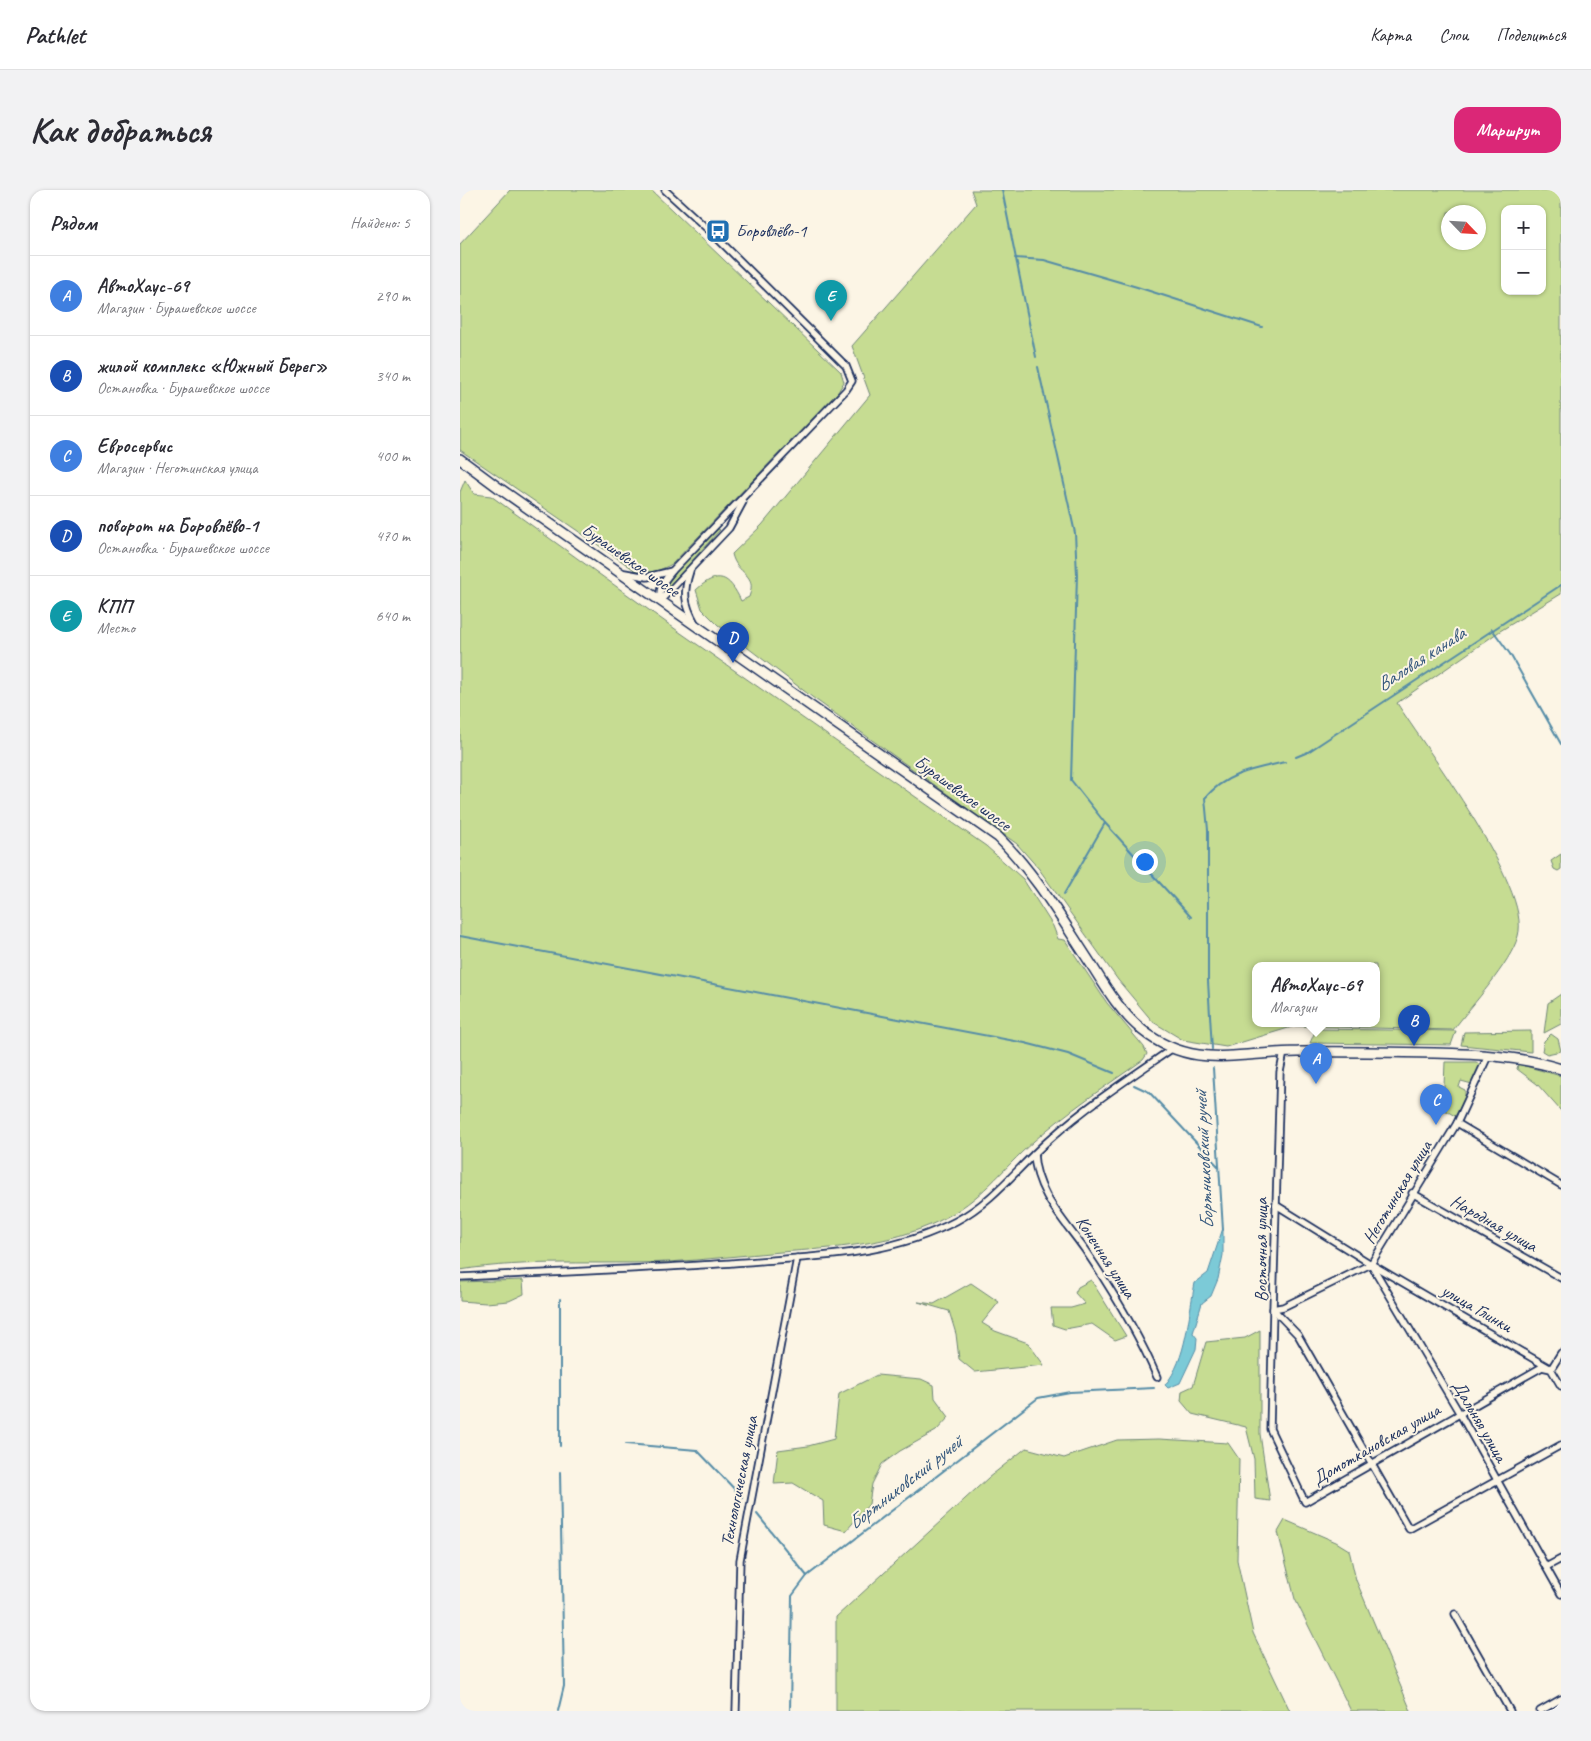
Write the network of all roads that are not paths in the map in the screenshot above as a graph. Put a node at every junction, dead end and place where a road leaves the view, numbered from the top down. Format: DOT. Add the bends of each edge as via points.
graph roads {
  1 [pos="665,190"];
  2 [pos="460,459"];
  3 [pos="746,495"];
  4 [pos="691,569"];
  5 [pos="674,570"];
  6 [pos="623,573"];
  7 [pos="661,600"];
  8 [pos="696,626"];
  9 [pos="1173,1048"];
  10 [pos="1284,1052"];
  11 [pos="1488,1056"];
  12 [pos="1561,1069"];
  13 [pos="1457,1123"];
  14 [pos="1034,1154"];
  15 [pos="1561,1185"];
  16 [pos="1412,1193"];
  17 [pos="1276,1205"];
  18 [pos="797,1258"];
  19 [pos="1371,1264"];
  20 [pos="460,1277"];
  21 [pos="1561,1278"];
  22 [pos="1273,1309"];
  23 [pos="1561,1353"];
  24 [pos="1551,1369"];
  25 [pos="1156,1377"];
  26 [pos="1561,1386"];
  27 [pos="1460,1414"];
  28 [pos="1561,1445"];
  29 [pos="1372,1463"];
  30 [pos="1496,1479"];
  31 [pos="1561,1559"];
  32 [pos="1546,1567"];
  33 [pos="1561,1594"];
  34 [pos="1455,1614"];
  35 [pos="1561,1699"];
  36 [pos="736,1711"];
  37 [pos="1510,1711"];
  38 [pos="1540,1711"];
  1 -- 3 [label="street" via="850,373 852,381 846,390"];
  2 -- 6 [label="main road, Бурашевское шоссе"];
  3 -- 4 [label="street" via="729,528"];
  3 -- 5 [label="street"];
  4 -- 7 [label="street"];
  4 -- 8 [label="street" via="684,598"];
  5 -- 6 [label="street" via="647,578"];
  5 -- 7 [label="street" via="662,584"];
  6 -- 7 [label="main road, Бурашевское шоссе"];
  7 -- 8 [label="main road, Бурашевское шоссе"];
  8 -- 9 [label="main road, Бурашевское шоссе" via="998,837 1037,882 1123,1011 1146,1033"];
  9 -- 10 [label="main road, Бурашевское шоссе" via="1210,1058"];
  9 -- 14 [label="street" via="1090,1106"];
  10 -- 11 [label="main road, Бурашевское шоссе"];
  10 -- 17 [label="street, Восточная улица" via="1280,1072"];
  11 -- 12 [label="main road, Бурашевское шоссе" via="1534,1061"];
  11 -- 13 [label="street, Неготинская улица"];
  13 -- 15 [label="street"];
  13 -- 16 [label="street, Неготинская улица"];
  14 -- 18 [label="street" via="988,1200 955,1222 879,1250"];
  14 -- 25 [label="street, Конечная улица" via="1035,1172 1048,1199 1123,1310"];
  16 -- 19 [label="street, Неготинская улица"];
  16 -- 21 [label="street, Народная улица"];
  17 -- 19 [label="street, улица Глинки"];
  17 -- 22 [label="street, Восточная улица"];
  18 -- 20 [label="street"];
  18 -- 36 [label="street, Технологическая улица" via="740,1560"];
  19 -- 22 [label="street"];
  19 -- 24 [label="street, улица Глинки"];
  19 -- 27 [label="street, Дальняя улица"];
  22 -- 29 [label="street, Восточная улица" via="1298,1335"];
  22 -- 29 [label="street, Домоткановская улица" via="1270,1429 1305,1502"];
  23 -- 24 [label="street"];
  24 -- 26 [label="street, улица Глинки"];
  24 -- 27 [label="street, Домоткановская улица" via="1542,1367"];
  27 -- 29 [label="street, Домоткановская улица"];
  27 -- 30 [label="street, Дальняя улица"];
  28 -- 30 [label="street"];
  29 -- 30 [label="street, Восточная улица" via="1409,1529"];
  30 -- 32 [label="street, Дальняя улица"];
  31 -- 32 [label="street"];
  32 -- 33 [label="street, Дальняя улица"];
  34 -- 37 [label="street"];
  35 -- 38 [label="street"];
}
